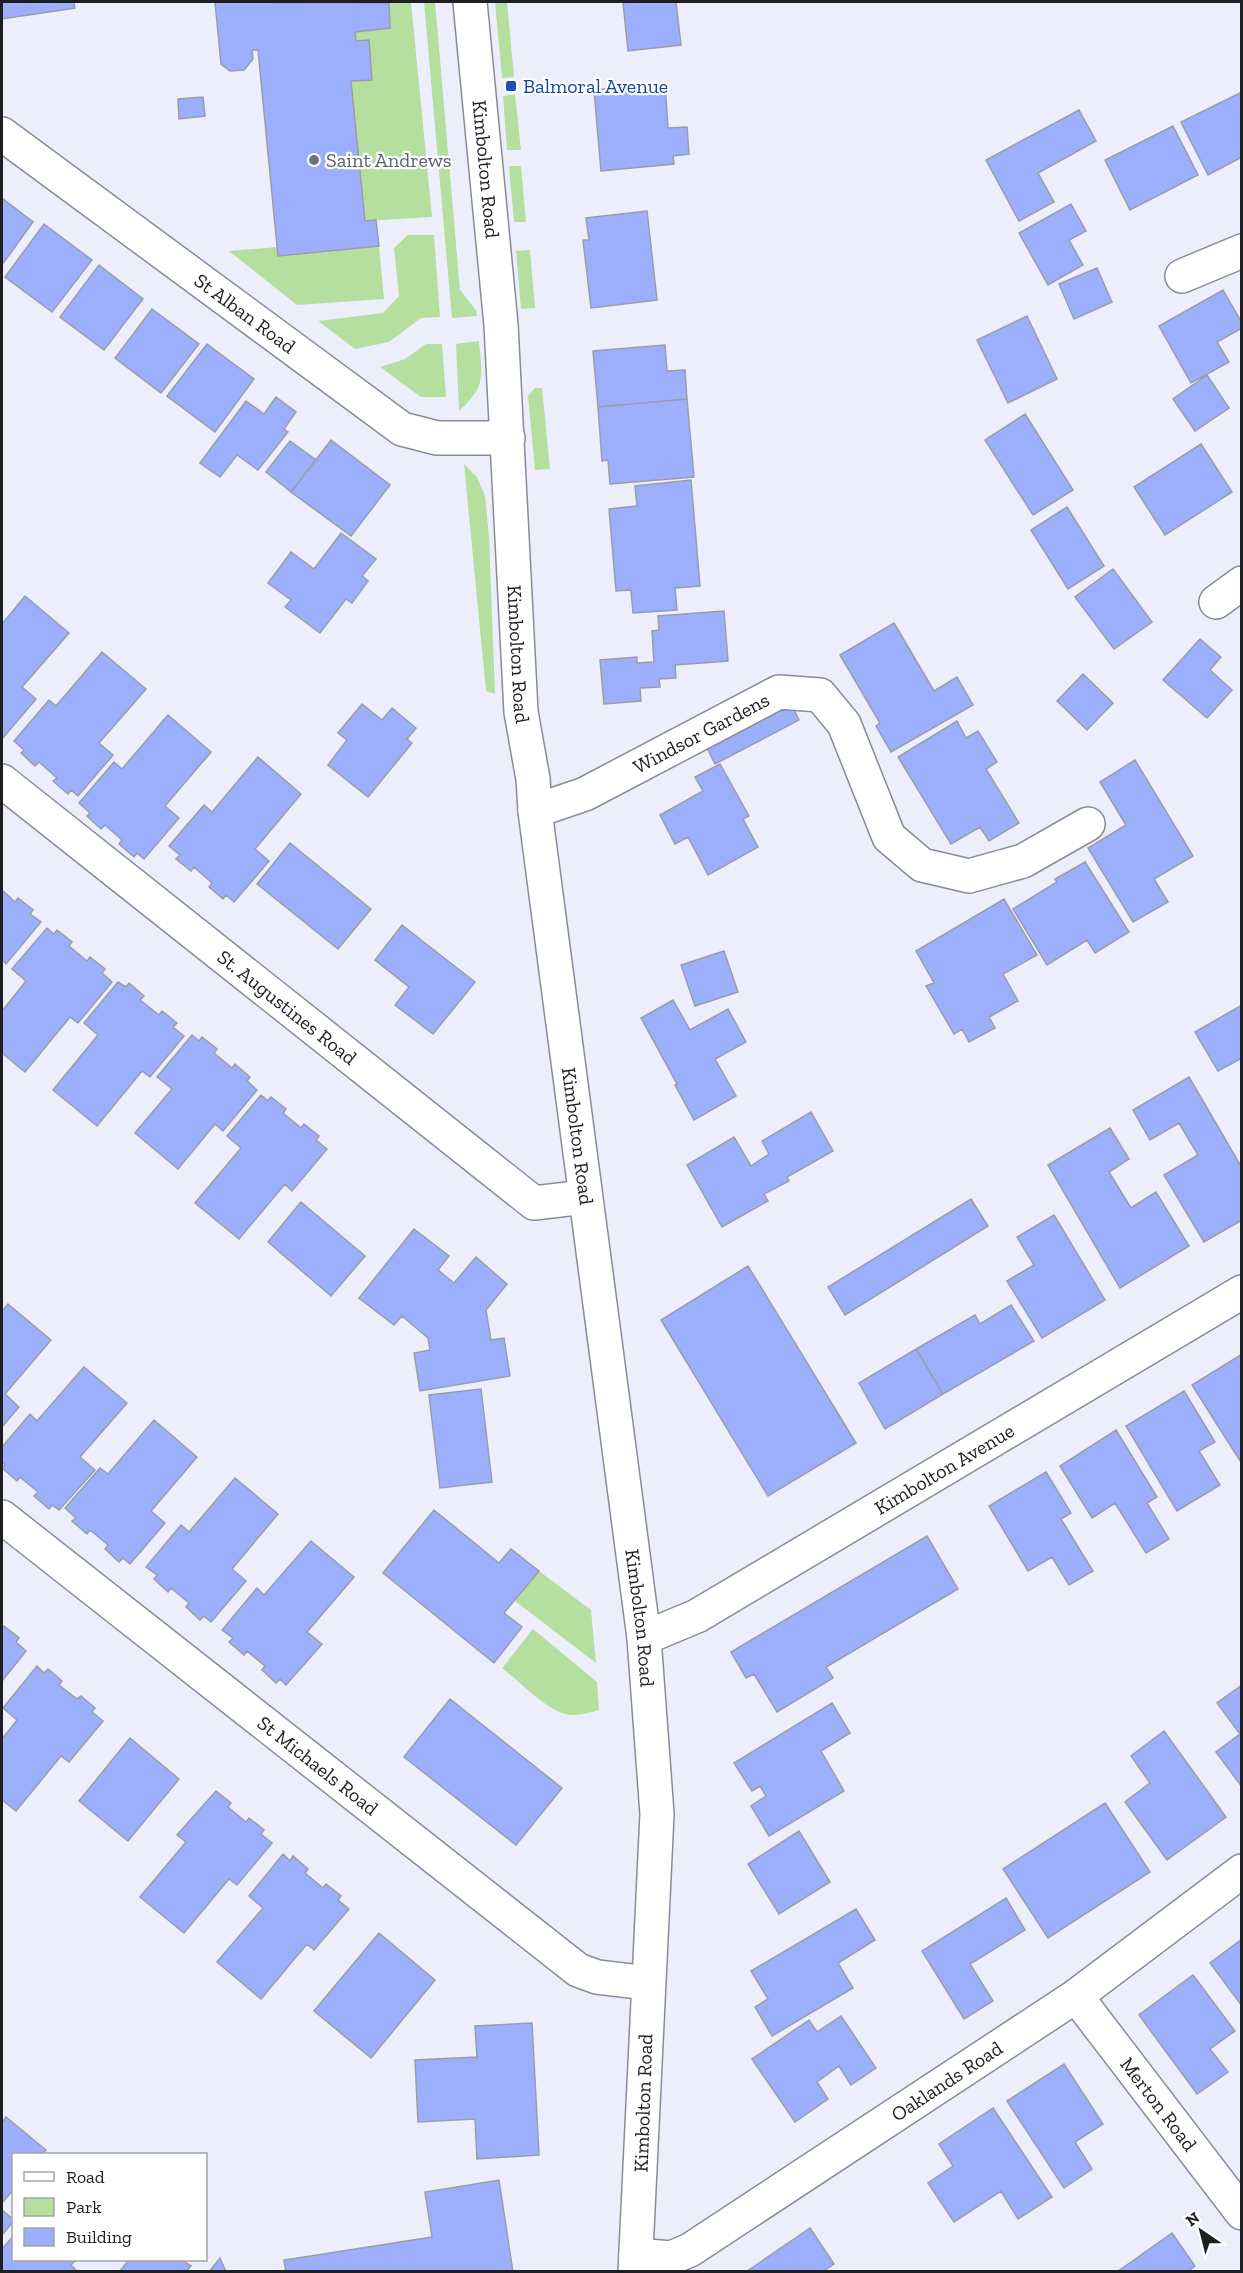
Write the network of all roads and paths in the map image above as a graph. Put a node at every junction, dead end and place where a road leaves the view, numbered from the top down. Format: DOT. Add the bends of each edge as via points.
graph roads {
  1 [pos="470,2"];
  2 [pos="2,134"];
  3 [pos="1242,251"];
  4 [pos="1182,276"];
  5 [pos="508,438"];
  6 [pos="2,781"];
  7 [pos="535,811"];
  8 [pos="1088,824"];
  9 [pos="585,1197"];
  10 [pos="1242,1292"];
  11 [pos="2,1517"];
  12 [pos="644,1638"];
  13 [pos="1242,1871"];
  14 [pos="648,1983"];
  15 [pos="1076,1995"];
  16 [pos="1242,2214"];
  17 [pos="636,2263"];
  1 -- 5 [label="street, Kimbolton Road"];
  2 -- 5 [label="street, St Alban Road" via="402,429 437,438"];
  3 -- 4 [label="street"];
  5 -- 7 [label="street, Kimbolton Road" via="521,712"];
  6 -- 9 [label="street, St. Augustines Road" via="534,1203"];
  7 -- 8 [label="street, Windsor Gardens" via="585,794 779,692 820,696 844,724 889,837 922,865 969,876 1023,861"];
  7 -- 9 [label="street, Kimbolton Road"];
  9 -- 12 [label="street, Kimbolton Road"];
  10 -- 12 [label="street, Kimbolton Avenue" via="697,1616"];
  11 -- 14 [label="street, St Michaels Road" via="578,1970 597,1977"];
  12 -- 14 [label="street, Kimbolton Road" via="657,1814"];
  13 -- 15 [label="street, Oaklands Road"];
  14 -- 17 [label="street, Kimbolton Road"];
  15 -- 16 [label="street, Merton Road"];
  15 -- 17 [label="street, Oaklands Road" via="690,2250 671,2258"];
}
